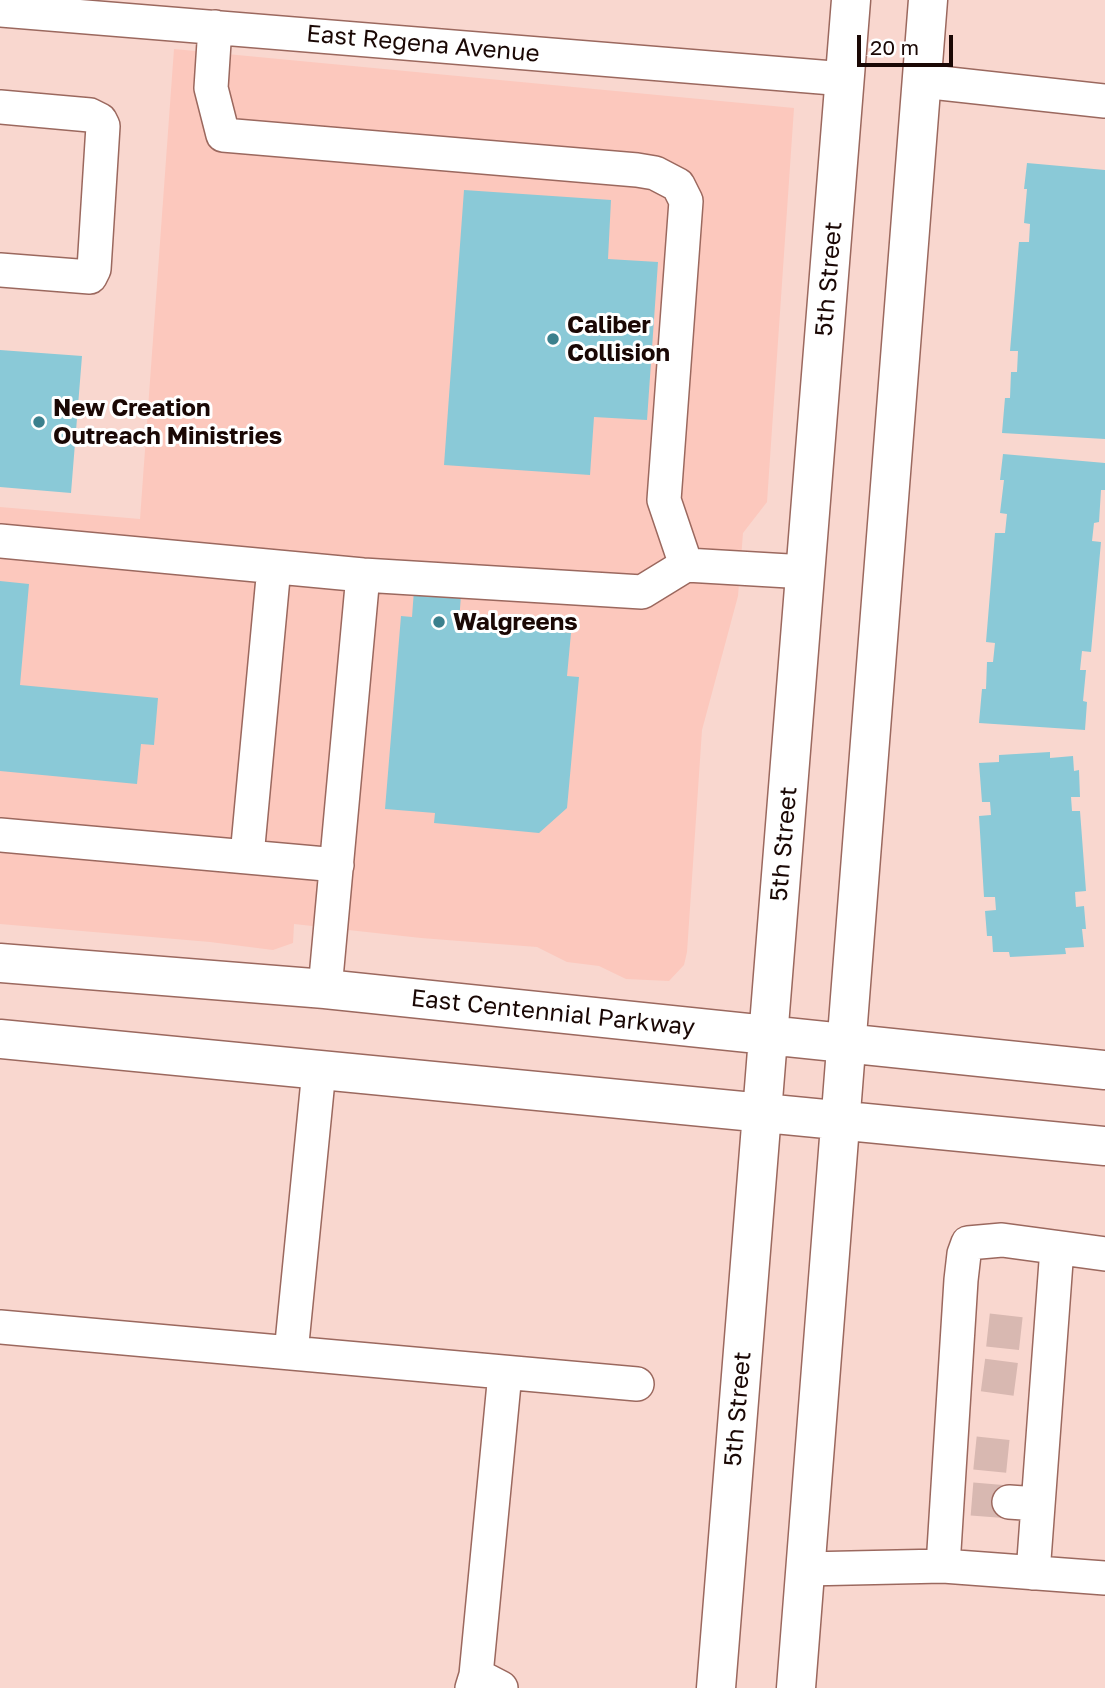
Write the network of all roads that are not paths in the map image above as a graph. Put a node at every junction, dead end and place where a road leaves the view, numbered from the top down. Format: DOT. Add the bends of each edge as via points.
graph roads {
  1 [pos="851,0"];
  2 [pos="928,0"];
  3 [pos="0,10"];
  4 [pos="215,27"];
  5 [pos="845,79"];
  6 [pos="922,81"];
  7 [pos="1105,101"];
  8 [pos="0,107"];
  9 [pos="0,270"];
  10 [pos="0,541"];
  11 [pos="686,565"];
  12 [pos="274,567"];
  13 [pos="806,572"];
  14 [pos="363,575"];
  15 [pos="0,835"];
  16 [pos="247,856"];
  17 [pos="337,865"];
  18 [pos="0,963"];
  19 [pos="325,989"];
  20 [pos="769,1035"];
  21 [pos="0,1039"];
  22 [pos="846,1043"];
  23 [pos="319,1070"];
  24 [pos="1105,1070"];
  25 [pos="762,1113"];
  26 [pos="840,1120"];
  27 [pos="1105,1146"];
  28 [pos="1057,1248"];
  29 [pos="1105,1254"];
  30 [pos="0,1327"];
  31 [pos="291,1353"];
  32 [pos="505,1373"];
  33 [pos="637,1384"];
  34 [pos="943,1566"];
  35 [pos="805,1569"];
  36 [pos="1033,1573"];
  37 [pos="1105,1577"];
  38 [pos="483,1684"];
  39 [pos="716,1688"];
  40 [pos="796,1688"];
  1 -- 5 [label="main road, 5th Street"];
  2 -- 6 [label="main road"];
  3 -- 4 [label="street, East Regena Avenue"];
  4 -- 5 [label="street, East Regena Avenue"];
  4 -- 11 [label="street" via="211,88 223,135 637,170 678,185 686,201 664,500"];
  5 -- 13 [label="main road, 5th Street"];
  6 -- 7 [label="street"];
  6 -- 22 [label="main road"];
  8 -- 9 [label="street" via="90,115 103,125 90,277"];
  10 -- 12 [label="street"];
  11 -- 13 [label="street"];
  11 -- 14 [label="street" via="642,592"];
  12 -- 14 [label="street"];
  12 -- 16 [label="street"];
  13 -- 20 [label="main road, 5th Street"];
  14 -- 17 [label="street"];
  15 -- 16 [label="street"];
  16 -- 17 [label="street"];
  17 -- 19 [label="street"];
  18 -- 19 [label="main road, East Centennial Parkway"];
  19 -- 20 [label="main road, East Centennial Parkway"];
  20 -- 22 [label="main road, East Centennial Parkway"];
  20 -- 25 [label="main road, 5th Street"];
  21 -- 23 [label="main road"];
  22 -- 24 [label="main road, East Centennial Parkway"];
  22 -- 26 [label="main road"];
  23 -- 25 [label="main road"];
  23 -- 31 [label="street"];
  25 -- 26 [label="main road"];
  25 -- 39 [label="main road, 5th Street"];
  26 -- 27 [label="main road"];
  26 -- 35 [label="main road"];
  28 -- 29 [label="street"];
  28 -- 34 [label="street" via="1002,1240 968,1243 964,1254 973,1329 960,1498"];
  28 -- 36 [label="street" via="1037,1335 1024,1503"];
  30 -- 31 [label="street"];
  31 -- 32 [label="street"];
  32 -- 33 [label="street"];
  32 -- 38 [label="street"];
  34 -- 35 [label="street"];
  34 -- 36 [label="street"];
  35 -- 40 [label="main road"];
  36 -- 37 [label="street"];
}
